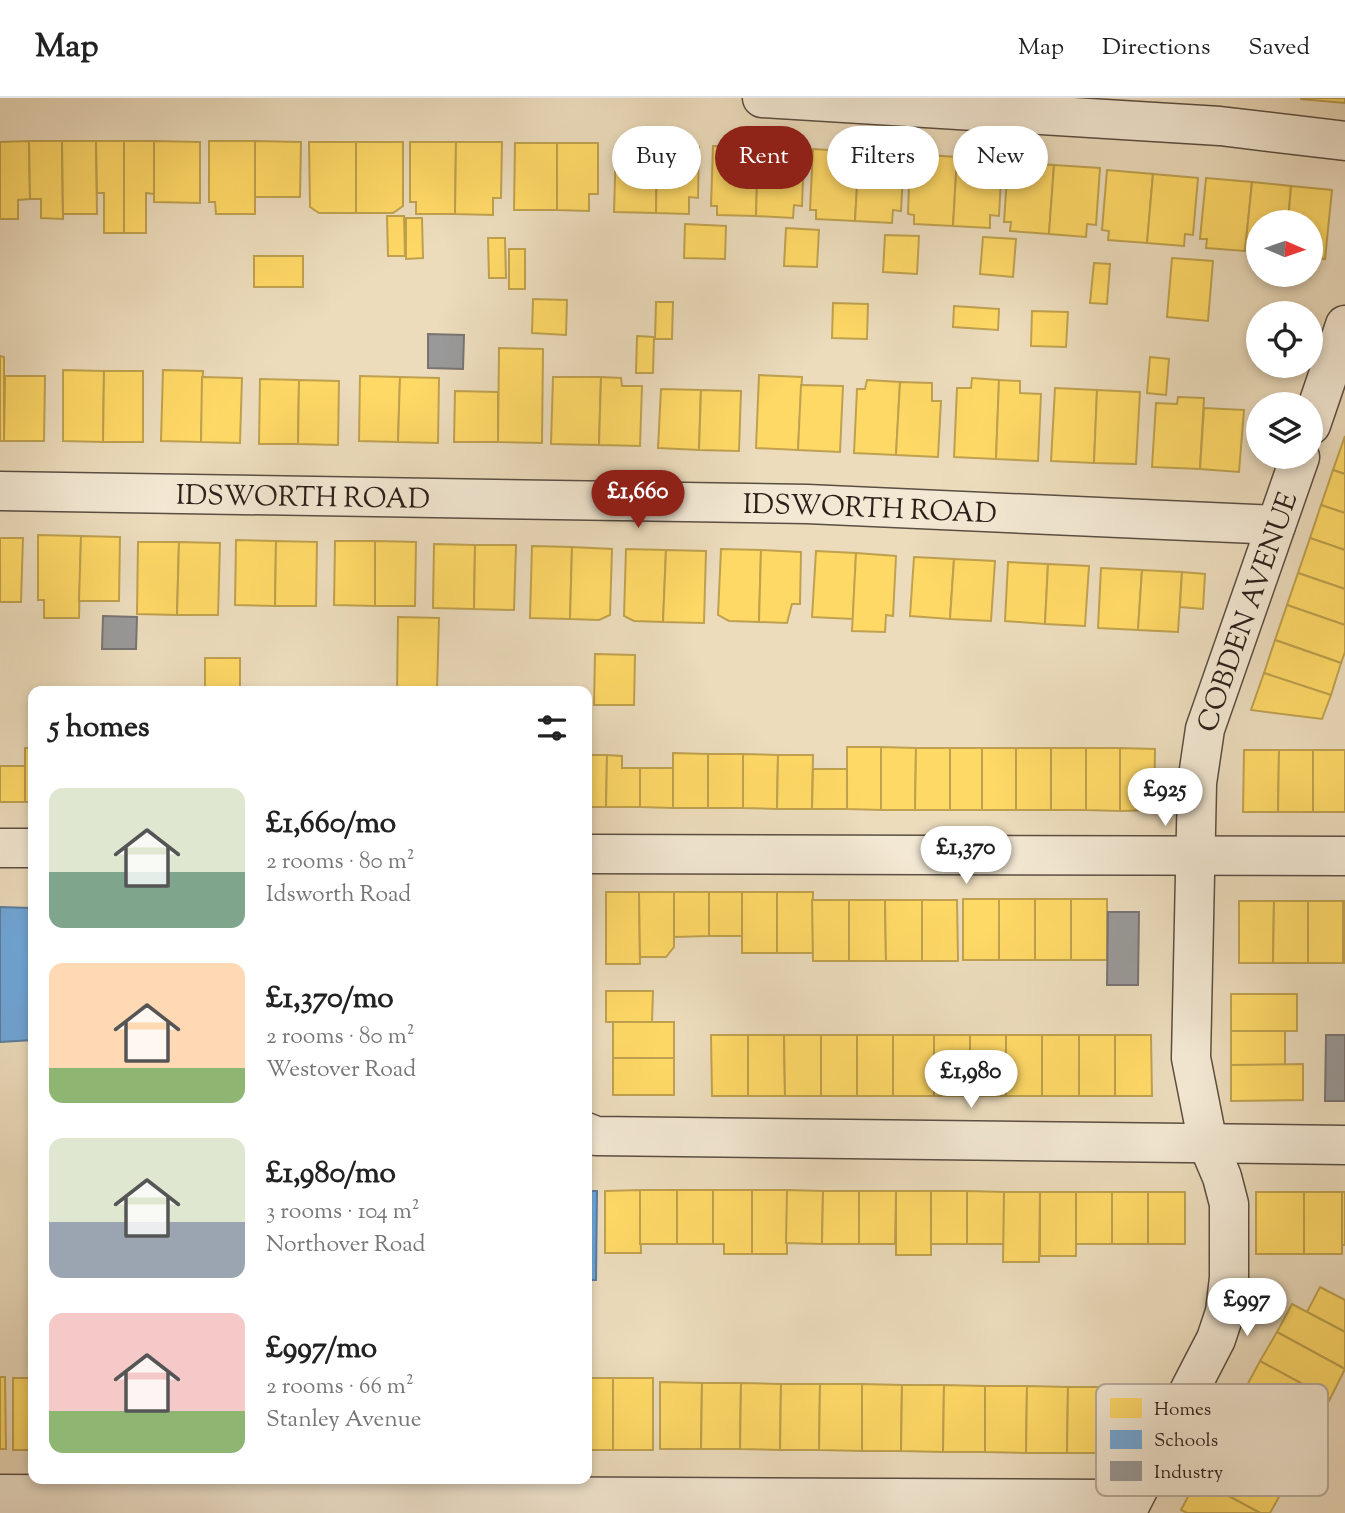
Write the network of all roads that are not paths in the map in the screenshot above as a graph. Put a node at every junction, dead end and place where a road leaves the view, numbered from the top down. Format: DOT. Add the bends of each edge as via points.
graph roads {
  1 [pos="762,98"];
  2 [pos="1345,141"];
  3 [pos="1345,325"];
  4 [pos="1322,392"];
  5 [pos="1296,469"];
  6 [pos="0,491"];
  7 [pos="1276,525"];
  8 [pos="0,848"];
  9 [pos="28,848"];
  10 [pos="592,854"];
  11 [pos="1345,856"];
  12 [pos="1193,857"];
  13 [pos="592,1134"];
  14 [pos="1208,1144"];
  15 [pos="1345,1145"];
  16 [pos="1193,1384"];
  17 [pos="23,1500"];
  18 [pos="529,1504"];
  19 [pos="1129,1508"];
  1 -- 2 [label="street" via="1206,125"];
  3 -- 4 [label="street"];
  5 -- 7 [label="street, COBDEN AVENUE"];
  6 -- 7 [label="street, IDSWORTH ROAD" via="807,504"];
  7 -- 12 [label="street, COBDEN AVENUE" via="1205,729"];
  8 -- 9 [label="street"];
  10 -- 12 [label="street"];
  11 -- 12 [label="street"];
  12 -- 14 [label="street, COBDEN AVENUE" via="1191,1058"];
  13 -- 14 [label="street"];
  14 -- 15 [label="street"];
  14 -- 16 [label="street, COBDEN AVENUE" via="1229,1204 1229,1278 1216,1339"];
  17 -- 18 [label="street"];
  18 -- 19 [label="street" via="1107,1499"];
}
